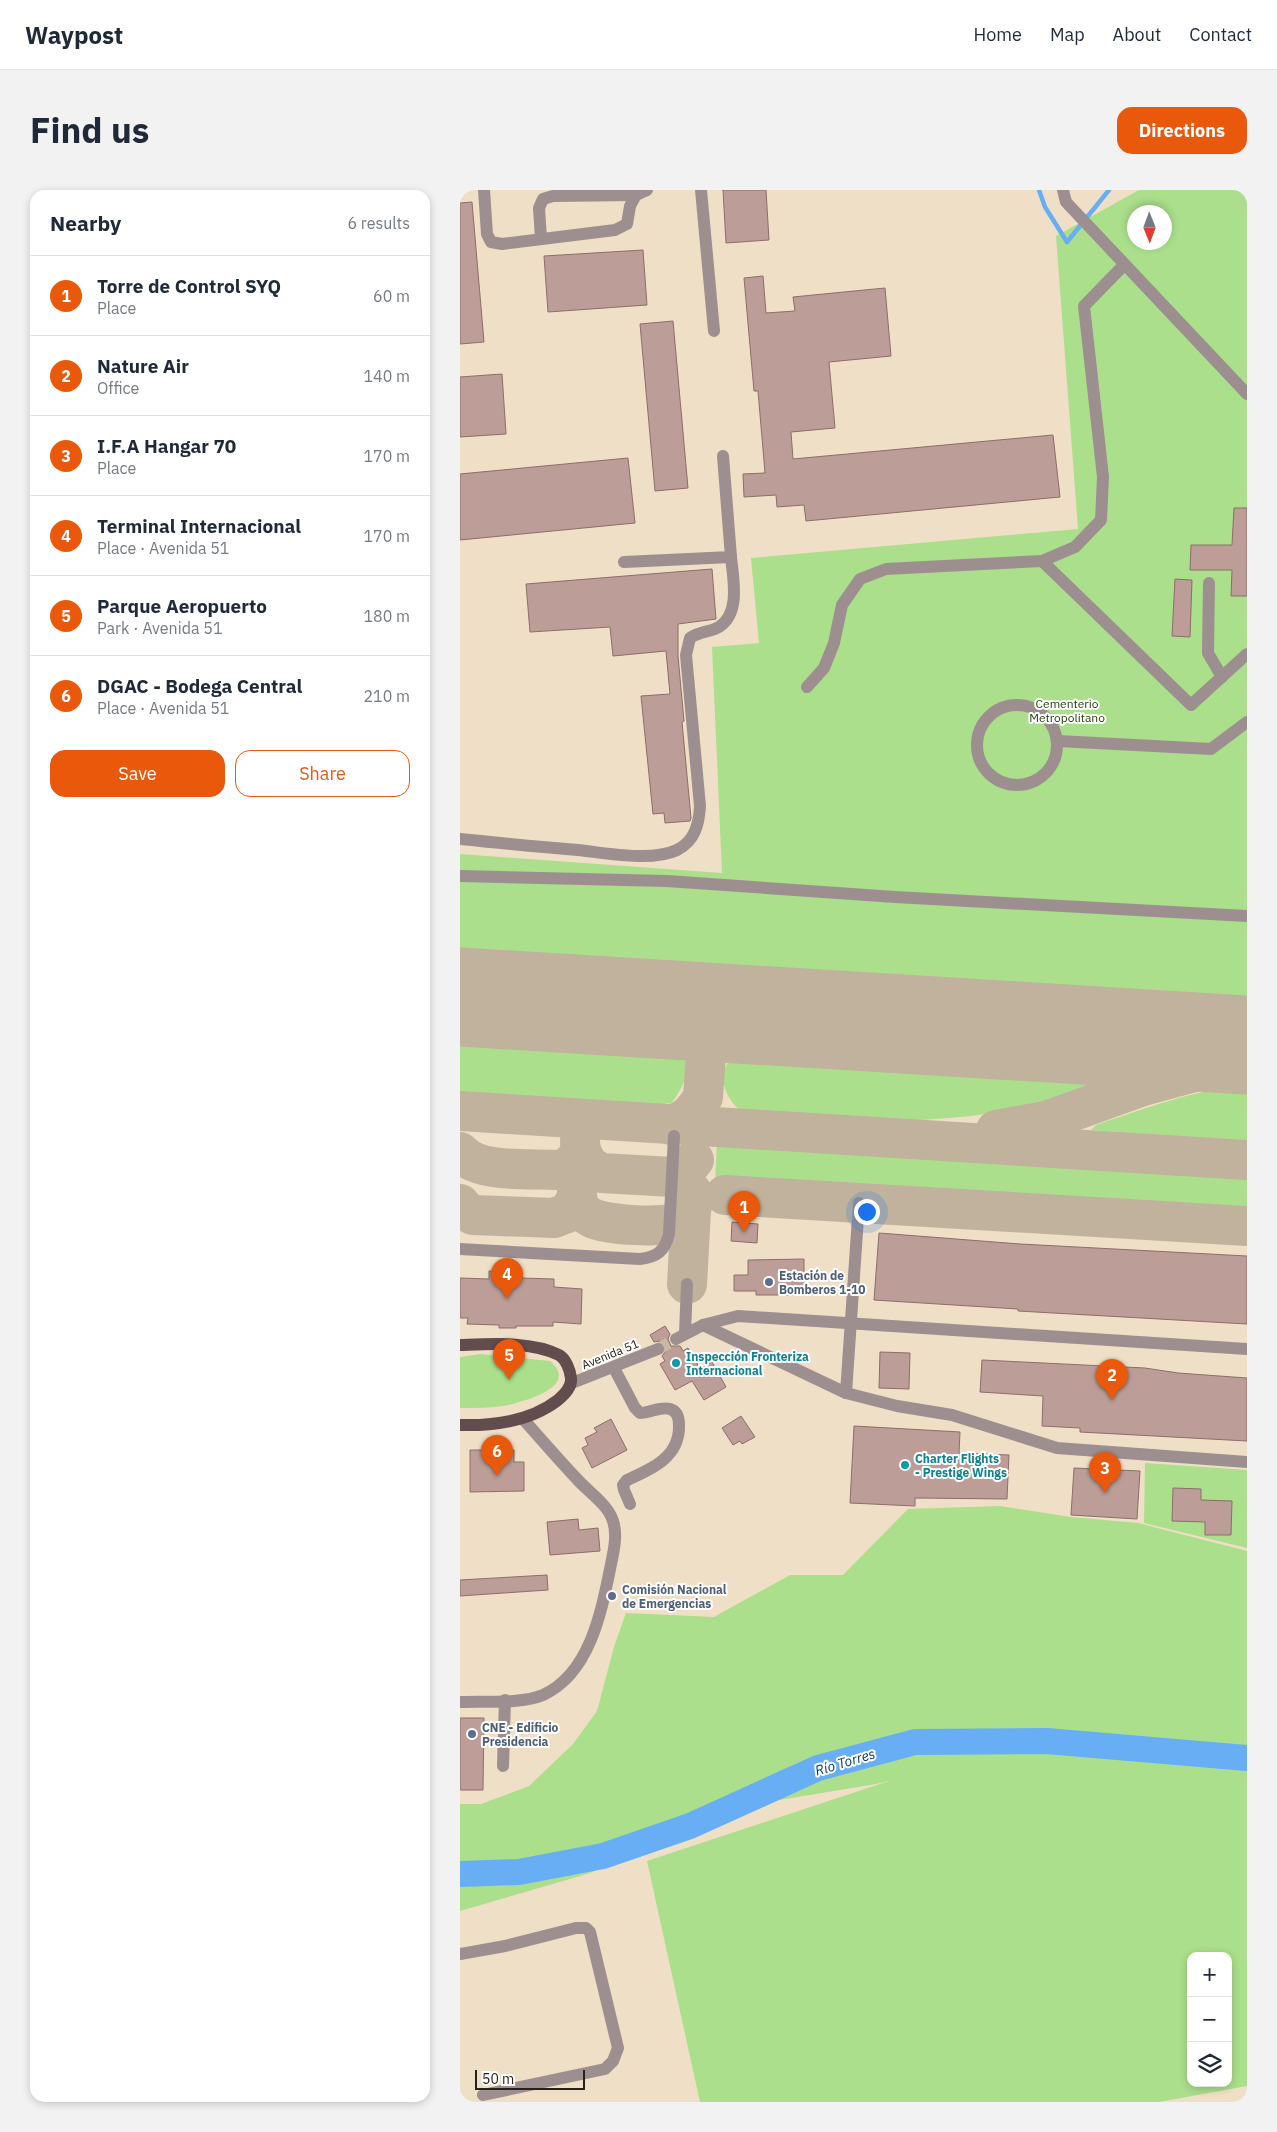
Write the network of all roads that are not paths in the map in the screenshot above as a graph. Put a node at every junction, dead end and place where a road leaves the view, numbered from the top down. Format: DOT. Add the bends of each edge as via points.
graph roads {
  1 [pos="484,190"];
  2 [pos="701,190"];
  3 [pos="639,192"];
  4 [pos="1065,196"];
  5 [pos="541,239"];
  6 [pos="1124,265"];
  7 [pos="714,331"];
  8 [pos="1247,394"];
  9 [pos="723,456"];
  10 [pos="731,557"];
  11 [pos="1042,561"];
  12 [pos="624,562"];
  13 [pos="1209,583"];
  14 [pos="1247,654"];
  15 [pos="1222,677"];
  16 [pos="807,686"];
  17 [pos="1247,722"];
  18 [pos="1058,741"];
  19 [pos="460,839"];
  20 [pos="460,876"];
  21 [pos="1247,916"];
  22 [pos="674,1136"];
  23 [pos="859,1203"];
  24 [pos="460,1249"];
  25 [pos="687,1284"];
  26 [pos="850,1323"];
  27 [pos="703,1325"];
  28 [pos="460,1345"];
  29 [pos="658,1349"];
  30 [pos="1247,1349"];
  31 [pos="614,1368"];
  32 [pos="572,1383"];
  33 [pos="846,1393"];
  34 [pos="523,1419"];
  35 [pos="460,1424"];
  36 [pos="1247,1462"];
  37 [pos="630,1504"];
  38 [pos="505,1700"];
  39 [pos="460,1702"];
  40 [pos="503,1766"];
  41 [pos="460,1954"];
  42 [pos="483,2095"];
  1 -- 5 [label="street" via="487,234 492,242 502,244"];
  2 -- 7 [label="street"];
  3 -- 5 [label="street" via="630,206 627,224 615,230"];
  3 -- 5 [label="street" via="543,199 539,208"];
  4 -- 6 [label="street"];
  6 -- 8 [label="street"];
  6 -- 11 [label="street" via="1084,306 1103,477 1101,520 1075,547"];
  9 -- 10 [label="street"];
  10 -- 12 [label="street"];
  10 -- 19 [label="street" via="732,609 719,627 690,638 686,655 700,821 686,845 671,853 638,855"];
  11 -- 15 [label="street" via="1190,705"];
  11 -- 16 [label="street" via="886,569 860,579 842,605 834,643 824,668"];
  13 -- 15 [label="street" via="1208,653"];
  14 -- 15 [label="street"];
  17 -- 18 [label="street" via="1211,749"];
  18 -- 18 [label="street" via="1054,727 1045,715 1032,707 1018,704 1003,706 990,714 976,740 984,768 995,779 1009,784 1024,784 1049,770 1056,756"];
  20 -- 21 [label="street" via="667,881"];
  22 -- 24 [label="street" via="669,1234 667,1244 652,1258"];
  23 -- 26 [label="street"];
  25 -- 27 [label="street" via="681,1336"];
  26 -- 27 [label="street" via="738,1316"];
  26 -- 30 [label="street"];
  26 -- 33 [label="street"];
  27 -- 33 [label="street"];
  28 -- 32 [label="main road, Avenida 51" via="504,1344 546,1349 561,1356 570,1370"];
  29 -- 31 [label="street, Avenida 51"];
  31 -- 32 [label="street, Avenida 51"];
  31 -- 37 [label="street" via="640,1413 669,1408 678,1417 676,1442 664,1460 627,1480 624,1485"];
  32 -- 34 [label="main road, Avenida 51" via="564,1395 546,1410"];
  33 -- 36 [label="street" via="897,1406 952,1414 1057,1448"];
  34 -- 35 [label="main road, Avenida 51"];
  34 -- 38 [label="street" via="609,1513 615,1536 603,1606 594,1634 576,1666 558,1686 542,1695"];
  38 -- 39 [label="street"];
  38 -- 40 [label="street"];
  41 -- 42 [label="street" via="586,1928 590,1932 618,2048 606,2069"];
}
